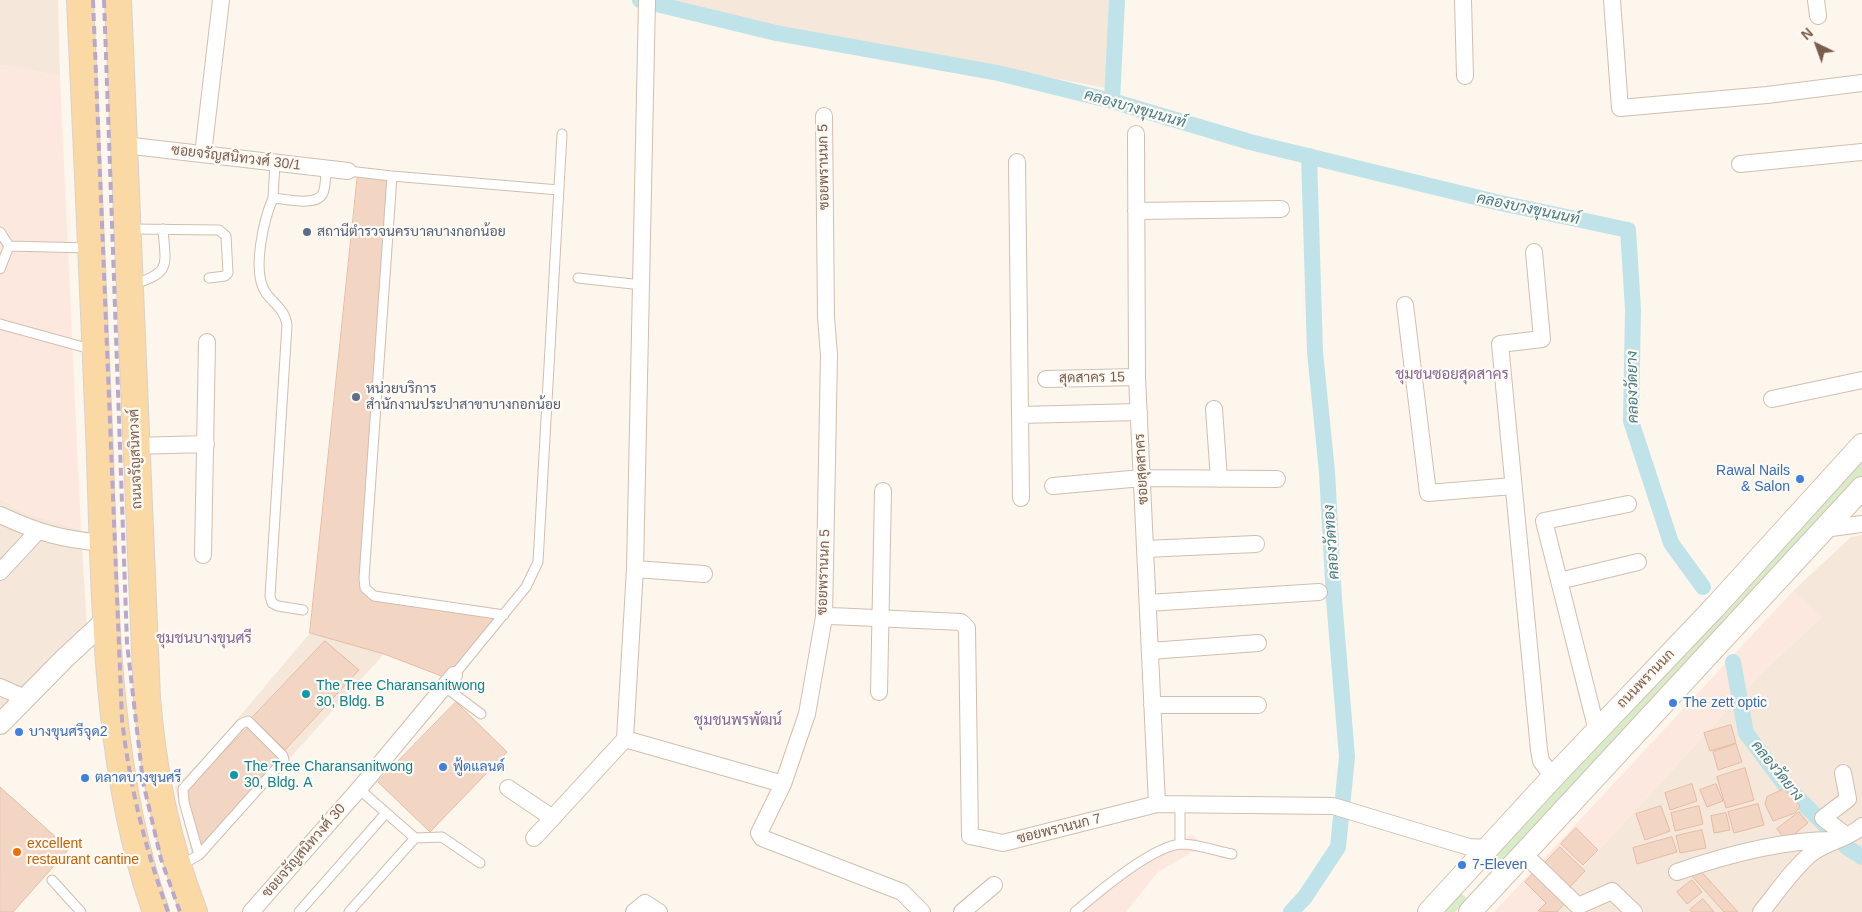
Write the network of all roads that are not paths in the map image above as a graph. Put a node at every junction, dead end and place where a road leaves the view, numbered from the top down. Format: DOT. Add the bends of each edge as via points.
graph roads {
  1 [pos="80,0"];
  2 [pos="118,0"];
  3 [pos="220,0"];
  4 [pos="647,0"];
  5 [pos="1463,0"];
  6 [pos="1612,0"];
  7 [pos="1465,76"];
  8 [pos="1862,83"];
  9 [pos="122,98"];
  10 [pos="84,103"];
  11 [pos="824,116"];
  12 [pos="562,134"];
  13 [pos="1136,134"];
  14 [pos="124,145"];
  15 [pos="1862,152"];
  16 [pos="203,154"];
  17 [pos="1017,162"];
  18 [pos="275,163"];
  19 [pos="1740,164"];
  20 [pos="327,168"];
  21 [pos="348,171"];
  22 [pos="392,176"];
  23 [pos="558,190"];
  24 [pos="274,198"];
  25 [pos="1281,209"];
  26 [pos="1136,212"];
  27 [pos="127,228"];
  28 [pos="163,230"];
  29 [pos="0,232"];
  30 [pos="9,246"];
  31 [pos="90,248"];
  32 [pos="1534,252"];
  33 [pos="0,268"];
  34 [pos="209,278"];
  35 [pos="578,278"];
  36 [pos="642,285"];
  37 [pos="129,286"];
  38 [pos="1405,305"];
  39 [pos="0,324"];
  40 [pos="207,342"];
  41 [pos="96,351"];
  42 [pos="1137,377"];
  43 [pos="1046,379"];
  44 [pos="1862,380"];
  45 [pos="1772,399"];
  46 [pos="1214,408"];
  47 [pos="1139,412"];
  48 [pos="1020,415"];
  49 [pos="206,444"];
  50 [pos="1862,445"];
  51 [pos="135,446"];
  52 [pos="1142,478"];
  53 [pos="1219,479"];
  54 [pos="1276,479"];
  55 [pos="1053,486"];
  56 [pos="1513,486"];
  57 [pos="1862,488"];
  58 [pos="883,491"];
  59 [pos="1021,498"];
  60 [pos="1628,504"];
  61 [pos="0,515"];
  62 [pos="1862,524"];
  63 [pos="1824,529"];
  64 [pos="38,531"];
  65 [pos="103,543"];
  66 [pos="1256,544"];
  67 [pos="1145,549"];
  68 [pos="204,555"];
  69 [pos="1638,562"];
  70 [pos="635,569"];
  71 [pos="0,572"];
  72 [pos="704,574"];
  73 [pos="1559,581"];
  74 [pos="1319,592"];
  75 [pos="1148,603"];
  76 [pos="303,610"];
  77 [pos="504,615"];
  78 [pos="831,616"];
  79 [pos="882,619"];
  80 [pos="106,620"];
  81 [pos="1258,642"];
  82 [pos="1150,651"];
  83 [pos="449,681"];
  84 [pos="0,687"];
  85 [pos="878,692"];
  86 [pos="25,698"];
  87 [pos="1258,704"];
  88 [pos="1152,705"];
  89 [pos="481,714"];
  90 [pos="0,724"];
  91 [pos="1597,731"];
  92 [pos="625,739"];
  93 [pos="1843,773"];
  94 [pos="1553,777"];
  95 [pos="784,784"];
  96 [pos="508,788"];
  97 [pos="359,789"];
  98 [pos="1157,804"];
  99 [pos="1180,804"];
  100 [pos="386,814"];
  101 [pos="551,817"];
  102 [pos="1862,826"];
  103 [pos="415,838"];
  104 [pos="534,838"];
  105 [pos="1841,838"];
  106 [pos="1180,844"];
  107 [pos="1488,848"];
  108 [pos="1232,854"];
  109 [pos="199,855"];
  110 [pos="1522,857"];
  111 [pos="480,863"];
  112 [pos="176,867"];
  113 [pos="1677,872"];
  114 [pos="52,880"];
  115 [pos="994,885"];
  116 [pos="639,907"];
  117 [pos="76,910"];
  118 [pos="156,912"];
  119 [pos="194,912"];
  120 [pos="251,912"];
  121 [pos="299,912"];
  122 [pos="349,912"];
  123 [pos="659,912"];
  124 [pos="922,912"];
  125 [pos="962,912"];
  126 [pos="1075,912"];
  127 [pos="1429,912"];
  128 [pos="1470,912"];
  129 [pos="1634,912"];
  130 [pos="1761,912"];
  1 -- 10 [label="main road"];
  2 -- 9 [label="main road, ถนนจรัญสนิทวงศ์"];
  3 -- 16 [label="street"];
  4 -- 36 [label="street"];
  5 -- 7 [label="street"];
  6 -- 8 [label="street" via="1620,108"];
  9 -- 10 [label="main road"];
  9 -- 14 [label="main road, ถนนจรัญสนิทวงศ์"];
  10 -- 31 [label="main road"];
  11 -- 95 [label="street, ซอยพรานนก 5" via="829,355 824,617 807,714"];
  12 -- 23 [label="lane"];
  13 -- 26 [label="street, ซอยสุดสาคร"];
  14 -- 16 [label="street, ซอยจรัญสนิทวงศ์ 30/1"];
  14 -- 27 [label="main road, ถนนจรัญสนิทวงศ์"];
  15 -- 19 [label="street"];
  16 -- 18 [label="street, ซอยจรัญสนิทวงศ์ 30/1"];
  17 -- 48 [label="street"];
  18 -- 20 [label="street, ซอยจรัญสนิทวงศ์ 30/1"];
  18 -- 24 [label="lane"];
  20 -- 21 [label="street, ซอยจรัญสนิทวงศ์ 30/1"];
  20 -- 24 [label="lane" via="319,199"];
  21 -- 22 [label="lane"];
  22 -- 23 [label="lane"];
  22 -- 77 [label="lane" via="364,584 374,596"];
  23 -- 77 [label="lane" via="538,562 526,588"];
  24 -- 76 [label="lane" via="266,214 261,242 260,280 285,314 287,325 270,596 272,603 278,606"];
  25 -- 26 [label="street"];
  26 -- 42 [label="street, ซอยสุดสาคร"];
  27 -- 28 [label="lane"];
  27 -- 37 [label="main road, ถนนจรัญสนิทวงศ์"];
  28 -- 34 [label="lane" via="219,230 226,236 228,273"];
  28 -- 37 [label="lane" via="165,263 161,273"];
  29 -- 30 [label="lane"];
  30 -- 31 [label="lane"];
  30 -- 33 [label="lane"];
  31 -- 41 [label="main road"];
  32 -- 56 [label="street" via="1542,339 1500,344"];
  35 -- 36 [label="lane"];
  36 -- 70 [label="street"];
  37 -- 51 [label="main road, ถนนจรัญสนิทวงศ์"];
  38 -- 56 [label="street" via="1428,493"];
  39 -- 41 [label="lane"];
  40 -- 49 [label="street"];
  41 -- 65 [label="main road"];
  42 -- 43 [label="street, สุดสาคร 15"];
  42 -- 47 [label="street, ซอยสุดสาคร"];
  44 -- 45 [label="street"];
  46 -- 53 [label="street"];
  47 -- 48 [label="street"];
  47 -- 52 [label="street, ซอยสุดสาคร"];
  48 -- 59 [label="street"];
  49 -- 51 [label="street"];
  49 -- 68 [label="street"];
  50 -- 91 [label="main road, ถนนพรานนก"];
  51 -- 112 [label="main road, ถนนจรัญสนิทวงศ์" via="150,727 158,790"];
  52 -- 53 [label="street"];
  52 -- 55 [label="street"];
  52 -- 67 [label="street, ซอยสุดสาคร"];
  53 -- 54 [label="street"];
  56 -- 94 [label="street" via="1540,758"];
  57 -- 63 [label="main road, ถนนพรานนก"];
  58 -- 79 [label="street"];
  60 -- 73 [label="street" via="1544,521"];
  61 -- 64 [label="street"];
  62 -- 63 [label="street"];
  63 -- 110 [label="main road, ถนนพรานนก"];
  64 -- 65 [label="street" via="66,540"];
  64 -- 71 [label="street"];
  65 -- 80 [label="main road"];
  66 -- 67 [label="street"];
  67 -- 75 [label="street, ซอยสุดสาคร"];
  69 -- 73 [label="street"];
  70 -- 72 [label="street"];
  70 -- 92 [label="street"];
  73 -- 91 [label="street"];
  74 -- 75 [label="street"];
  75 -- 82 [label="street, ซอยสุดสาคร"];
  77 -- 83 [label="lane"];
  78 -- 79 [label="street, ซอยพรานนก 7"];
  79 -- 85 [label="street"];
  79 -- 98 [label="street, ซอยพรานนก 7" via="961,622 967,628 970,836 1003,843"];
  80 -- 86 [label="street"];
  80 -- 118 [label="main road" via="118,747 128,810 141,870"];
  81 -- 82 [label="street"];
  82 -- 88 [label="street, ซอยสุดสาคร" via="1157,683"];
  83 -- 89 [label="lane"];
  83 -- 97 [label="street, ซอยจรัญสนิทวงศ์ 30"];
  84 -- 86 [label="street"];
  86 -- 90 [label="street"];
  87 -- 88 [label="street"];
  88 -- 98 [label="street, ซอยสุดสาคร"];
  91 -- 94 [label="main road, ถนนพรานนก"];
  92 -- 95 [label="street"];
  92 -- 101 [label="street"];
  93 -- 105 [label="street" via="1848,799 1823,818"];
  94 -- 107 [label="main road, ถนนพรานนก"];
  95 -- 124 [label="street, ซอยพรานนก 5" via="761,827 759,833 762,838 902,892"];
  96 -- 101 [label="street"];
  97 -- 100 [label="lane"];
  97 -- 120 [label="street, ซอยจรัญสนิทวงศ์ 30"];
  98 -- 99 [label="street, ซอยพรานนก 7"];
  99 -- 106 [label="lane"];
  99 -- 107 [label="street, ซอยพรานนก 7" via="1333,806 1469,846"];
  100 -- 103 [label="lane"];
  100 -- 121 [label="lane"];
  101 -- 104 [label="street"];
  102 -- 105 [label="street"];
  103 -- 111 [label="lane" via="442,837"];
  103 -- 122 [label="lane"];
  105 -- 113 [label="street" via="1789,843 1714,859"];
  105 -- 130 [label="street" via="1808,856"];
  106 -- 108 [label="lane"];
  106 -- 126 [label="lane" via="1126,871"];
  107 -- 110 [label="main road" via="1487,865 1495,869 1505,868"];
  107 -- 127 [label="main road, ถนนพรานนก"];
  109 -- 109 [label="lane" via="284,760 248,721 241,724 183,789"];
  109 -- 112 [label="lane"];
  110 -- 128 [label="main road, ถนนพรานนก"];
  110 -- 129 [label="street" via="1578,906 1612,891"];
  112 -- 119 [label="main road, ถนนจรัญสนิทวงศ์"];
  114 -- 117 [label="lane"];
  115 -- 125 [label="street"];
  116 -- 123 [label="street"];
}
